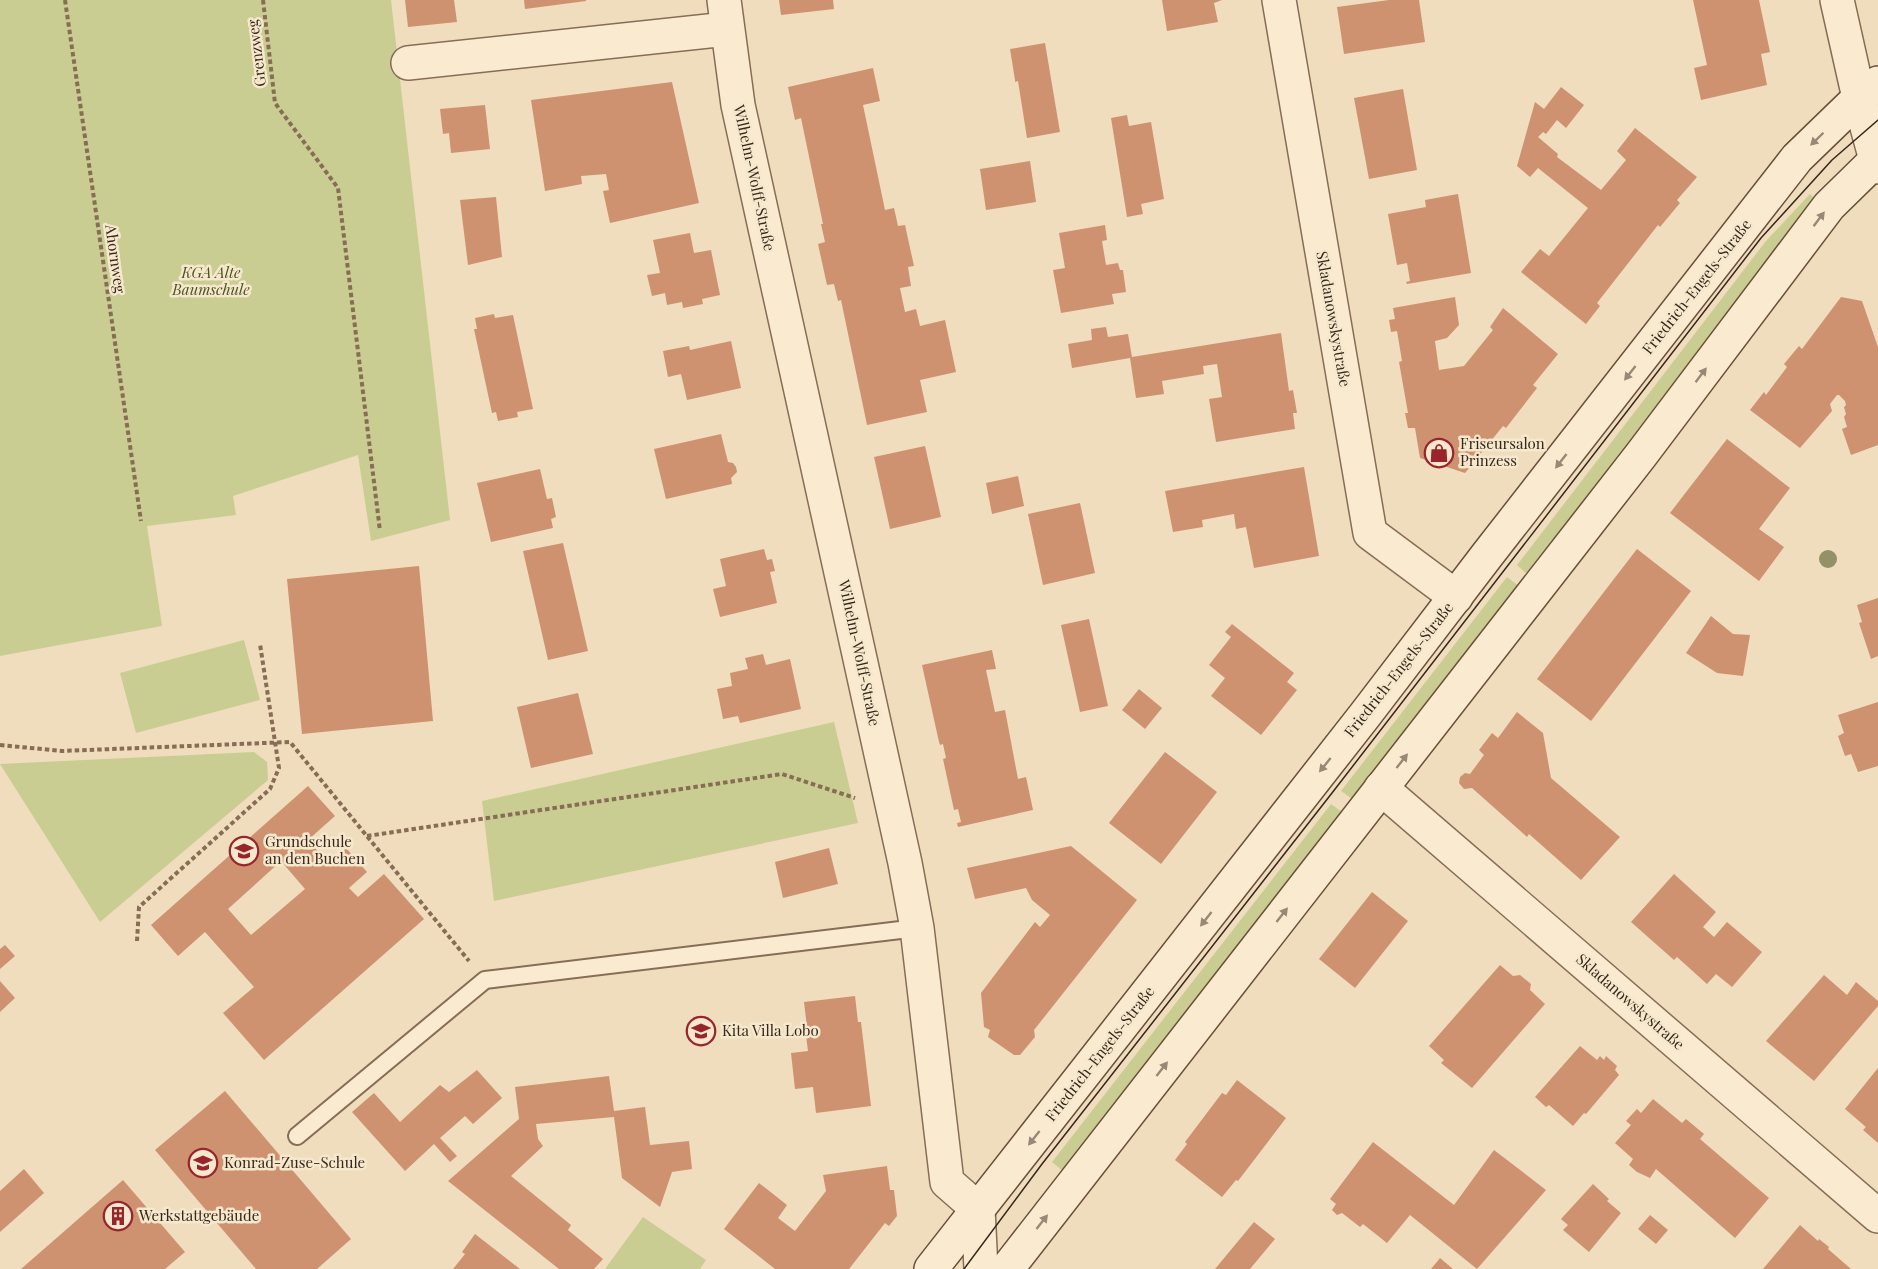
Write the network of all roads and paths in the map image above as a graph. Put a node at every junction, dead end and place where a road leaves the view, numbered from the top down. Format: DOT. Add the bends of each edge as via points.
graph roads {
  1 [pos="65,0"];
  2 [pos="263,0"];
  3 [pos="1279,0"];
  4 [pos="1837,0"];
  5 [pos="725,14"];
  6 [pos="408,63"];
  7 [pos="1869,90"];
  8 [pos="1877,162"];
  9 [pos="141,521"];
  10 [pos="380,531"];
  11 [pos="1456,597"];
  12 [pos="260,644"];
  13 [pos="275,742"];
  14 [pos="0,746"];
  15 [pos="1381,788"];
  16 [pos="859,799"];
  17 [pos="366,836"];
  18 [pos="917,928"];
  19 [pos="137,941"];
  20 [pos="485,980"];
  21 [pos="297,1136"];
  22 [pos="978,1209"];
  23 [pos="1878,1216"];
  24 [pos="931,1269"];
  25 [pos="981,1269"];
  26 [pos="1007,1269"];
  1 -- 9 [label="path, Ahornweg"];
  2 -- 10 [label="path, Grenzweg" via="275,103 338,188"];
  3 -- 11 [label="street, Skladanowskystraße" via="1370,533"];
  4 -- 7 [label="street"];
  5 -- 6 [label="street, Wilhelm-Wolff-Straße"];
  5 -- 18 [label="street, Wilhelm-Wolff-Straße" via="740,117 865,675"];
  7 -- 8 [label="street"];
  7 -- 11 [label="street, Friedrich-Engels-Straße, one-way" via="1797,158"];
  15 -- 8 [label="street, one-way" via="1829,206"];
  11 -- 22 [label="street, Friedrich-Engels-Straße, one-way"];
  12 -- 13 [label="path"];
  13 -- 14 [label="path" via="62,751"];
  13 -- 17 [label="path" via="290,742"];
  13 -- 19 [label="path" via="279,768 270,789 139,907"];
  15 -- 23 [label="street, Skladanowskystraße"];
  26 -- 15 [label="street, one-way"];
  16 -- 17 [label="path" via="782,774"];
  17 -- 20 [label="path"];
  18 -- 20 [label="lane"];
  18 -- 22 [label="street, Wilhelm-Wolff-Straße" via="947,1182"];
  20 -- 21 [label="lane"];
  22 -- 24 [label="street, Friedrich-Engels-Straße"];
  22 -- 25 [label="street"];
}
